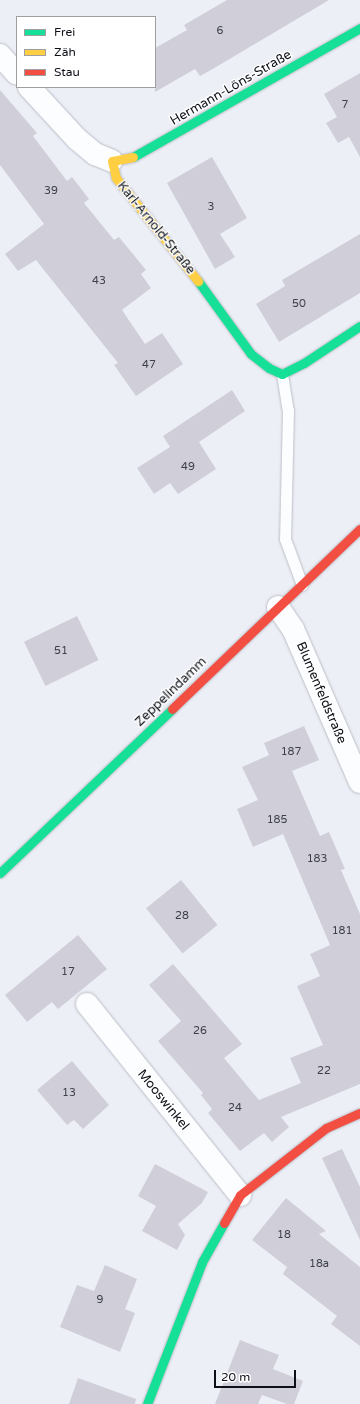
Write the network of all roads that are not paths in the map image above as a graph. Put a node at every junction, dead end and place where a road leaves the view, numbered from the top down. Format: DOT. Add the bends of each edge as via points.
graph roads {
  1 [pos="360,28"];
  2 [pos="0,55"];
  3 [pos="16,73"];
  4 [pos="30,88"];
  5 [pos="112,161"];
  6 [pos="360,326"];
  7 [pos="282,374"];
  8 [pos="360,529"];
  9 [pos="302,585"];
  10 [pos="278,608"];
  11 [pos="360,782"];
  12 [pos="0,872"];
  13 [pos="87,1004"];
  14 [pos="360,1113"];
  15 [pos="240,1195"];
  16 [pos="150,1403"];
  1 -- 5 [label="street, Hermann-Löns-Straße" via="155,146 134,157"];
  2 -- 3 [label="street"];
  4 -- 5 [label="street" via="76,139 95,154"];
  5 -- 7 [label="street, Karl-Arnold-Straße" via="116,178 186,264 251,354"];
  6 -- 7 [label="street" via="304,363"];
  7 -- 9 [label="lane" via="288,410 285,539"];
  8 -- 9 [label="street, Zeppelindamm"];
  9 -- 10 [label="street, Zeppelindamm"];
  10 -- 11 [label="street, Blumenfeldstraße" via="294,629"];
  10 -- 12 [label="street, Zeppelindamm"];
  13 -- 15 [label="street, Mooswinkel"];
  14 -- 15 [label="street" via="326,1128"];
  15 -- 16 [label="street" via="202,1262"];
}
